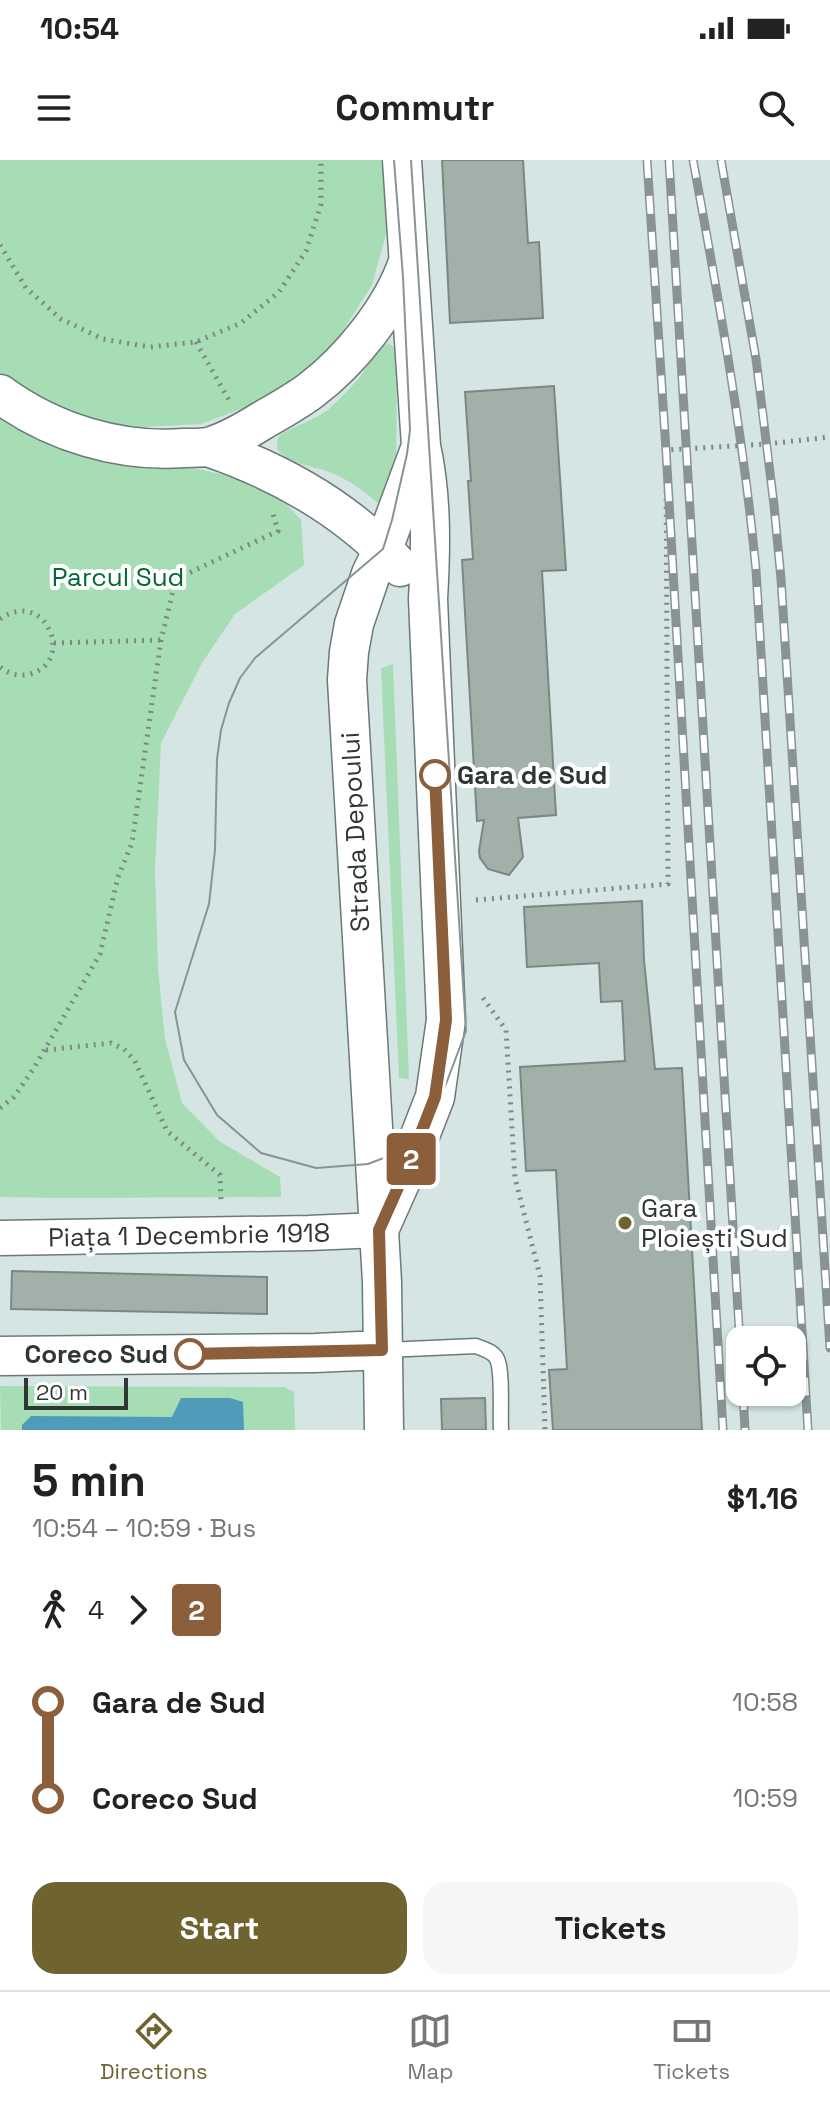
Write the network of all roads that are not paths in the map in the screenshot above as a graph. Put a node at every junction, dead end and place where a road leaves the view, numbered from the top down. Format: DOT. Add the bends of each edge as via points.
graph roads {
  1 [pos="402,160"];
  2 [pos="409,259"];
  3 [pos="0,394"];
  4 [pos="421,446"];
  5 [pos="252,448"];
  6 [pos="383,549"];
  7 [pos="428,599"];
  8 [pos="379,1230"];
  9 [pos="0,1238"];
  10 [pos="382,1350"];
  11 [pos="0,1356"];
  12 [pos="384,1430"];
  13 [pos="501,1430"];
  1 -- 2 [label="main road, Strada Depoului"];
  2 -- 4 [label="main road, Strada Depoului"];
  2 -- 5 [label="main road" via="386,304 343,363"];
  3 -- 5 [label="main road" via="40,419 102,441 167,449"];
  4 -- 6 [label="main road, Strada Depoului"];
  4 -- 7 [label="main road, Strada Depoului" via="431,560"];
  5 -- 6 [label="main road"];
  6 -- 7 [label="main road"];
  6 -- 8 [label="main road, Strada Depoului" via="354,624 347,680"];
  7 -- 8 [label="main road, Strada Depoului" via="446,1020 435,1097"];
  8 -- 9 [label="street, Piața 1 Decembrie 1918"];
  8 -- 10 [label="main road, Strada Depoului"];
  10 -- 11 [label="main road"];
  10 -- 12 [label="main road, Strada Depoului"];
  10 -- 13 [label="lane" via="476,1346 490,1351 497,1359"];
}
